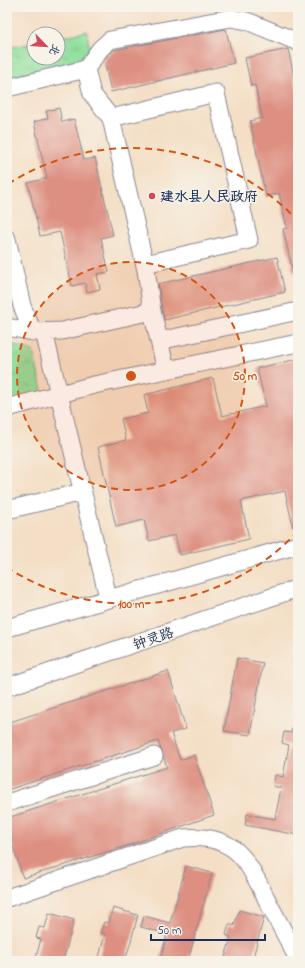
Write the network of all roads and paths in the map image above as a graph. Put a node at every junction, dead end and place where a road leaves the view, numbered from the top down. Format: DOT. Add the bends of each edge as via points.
graph roads {
  1 [pos="298,42"];
  2 [pos="86,69"];
  3 [pos="7,88"];
  4 [pos="111,118"];
  5 [pos="7,239"];
  6 [pos="145,264"];
  7 [pos="152,311"];
  8 [pos="298,311"];
  9 [pos="7,326"];
  10 [pos="38,332"];
  11 [pos="159,341"];
  12 [pos="298,343"];
  13 [pos="166,370"];
  14 [pos="59,396"];
  15 [pos="7,408"];
  16 [pos="83,492"];
  17 [pos="7,510"];
  18 [pos="298,545"];
  19 [pos="298,588"];
  20 [pos="108,597"];
  21 [pos="7,628"];
  22 [pos="7,687"];
  23 [pos="154,756"];
  24 [pos="7,803"];
  25 [pos="7,898"];
  26 [pos="298,959"];
  1 -- 2 [label="street" via="247,21 222,18 110,40"];
  2 -- 3 [label="street"];
  2 -- 4 [label="street" via="92,94"];
  4 -- 6 [label="street"];
  4 -- 6 [label="street" via="216,93 249,240"];
  5 -- 10 [label="street" via="22,306"];
  6 -- 7 [label="street"];
  7 -- 10 [label="street" via="62,331"];
  7 -- 11 [label="street"];
  8 -- 11 [label="street"];
  9 -- 10 [label="street"];
  10 -- 14 [label="street"];
  11 -- 13 [label="street"];
  12 -- 13 [label="street"];
  13 -- 14 [label="street" via="94,385"];
  14 -- 15 [label="street"];
  14 -- 16 [label="street"];
  16 -- 17 [label="street"];
  16 -- 20 [label="street"];
  18 -- 20 [label="street"];
  19 -- 22 [label="street, 钟灵路"];
  20 -- 21 [label="street"];
  23 -- 24 [label="street"];
  25 -- 26 [label="street" via="183,838 206,837 226,843 248,863"];
}
